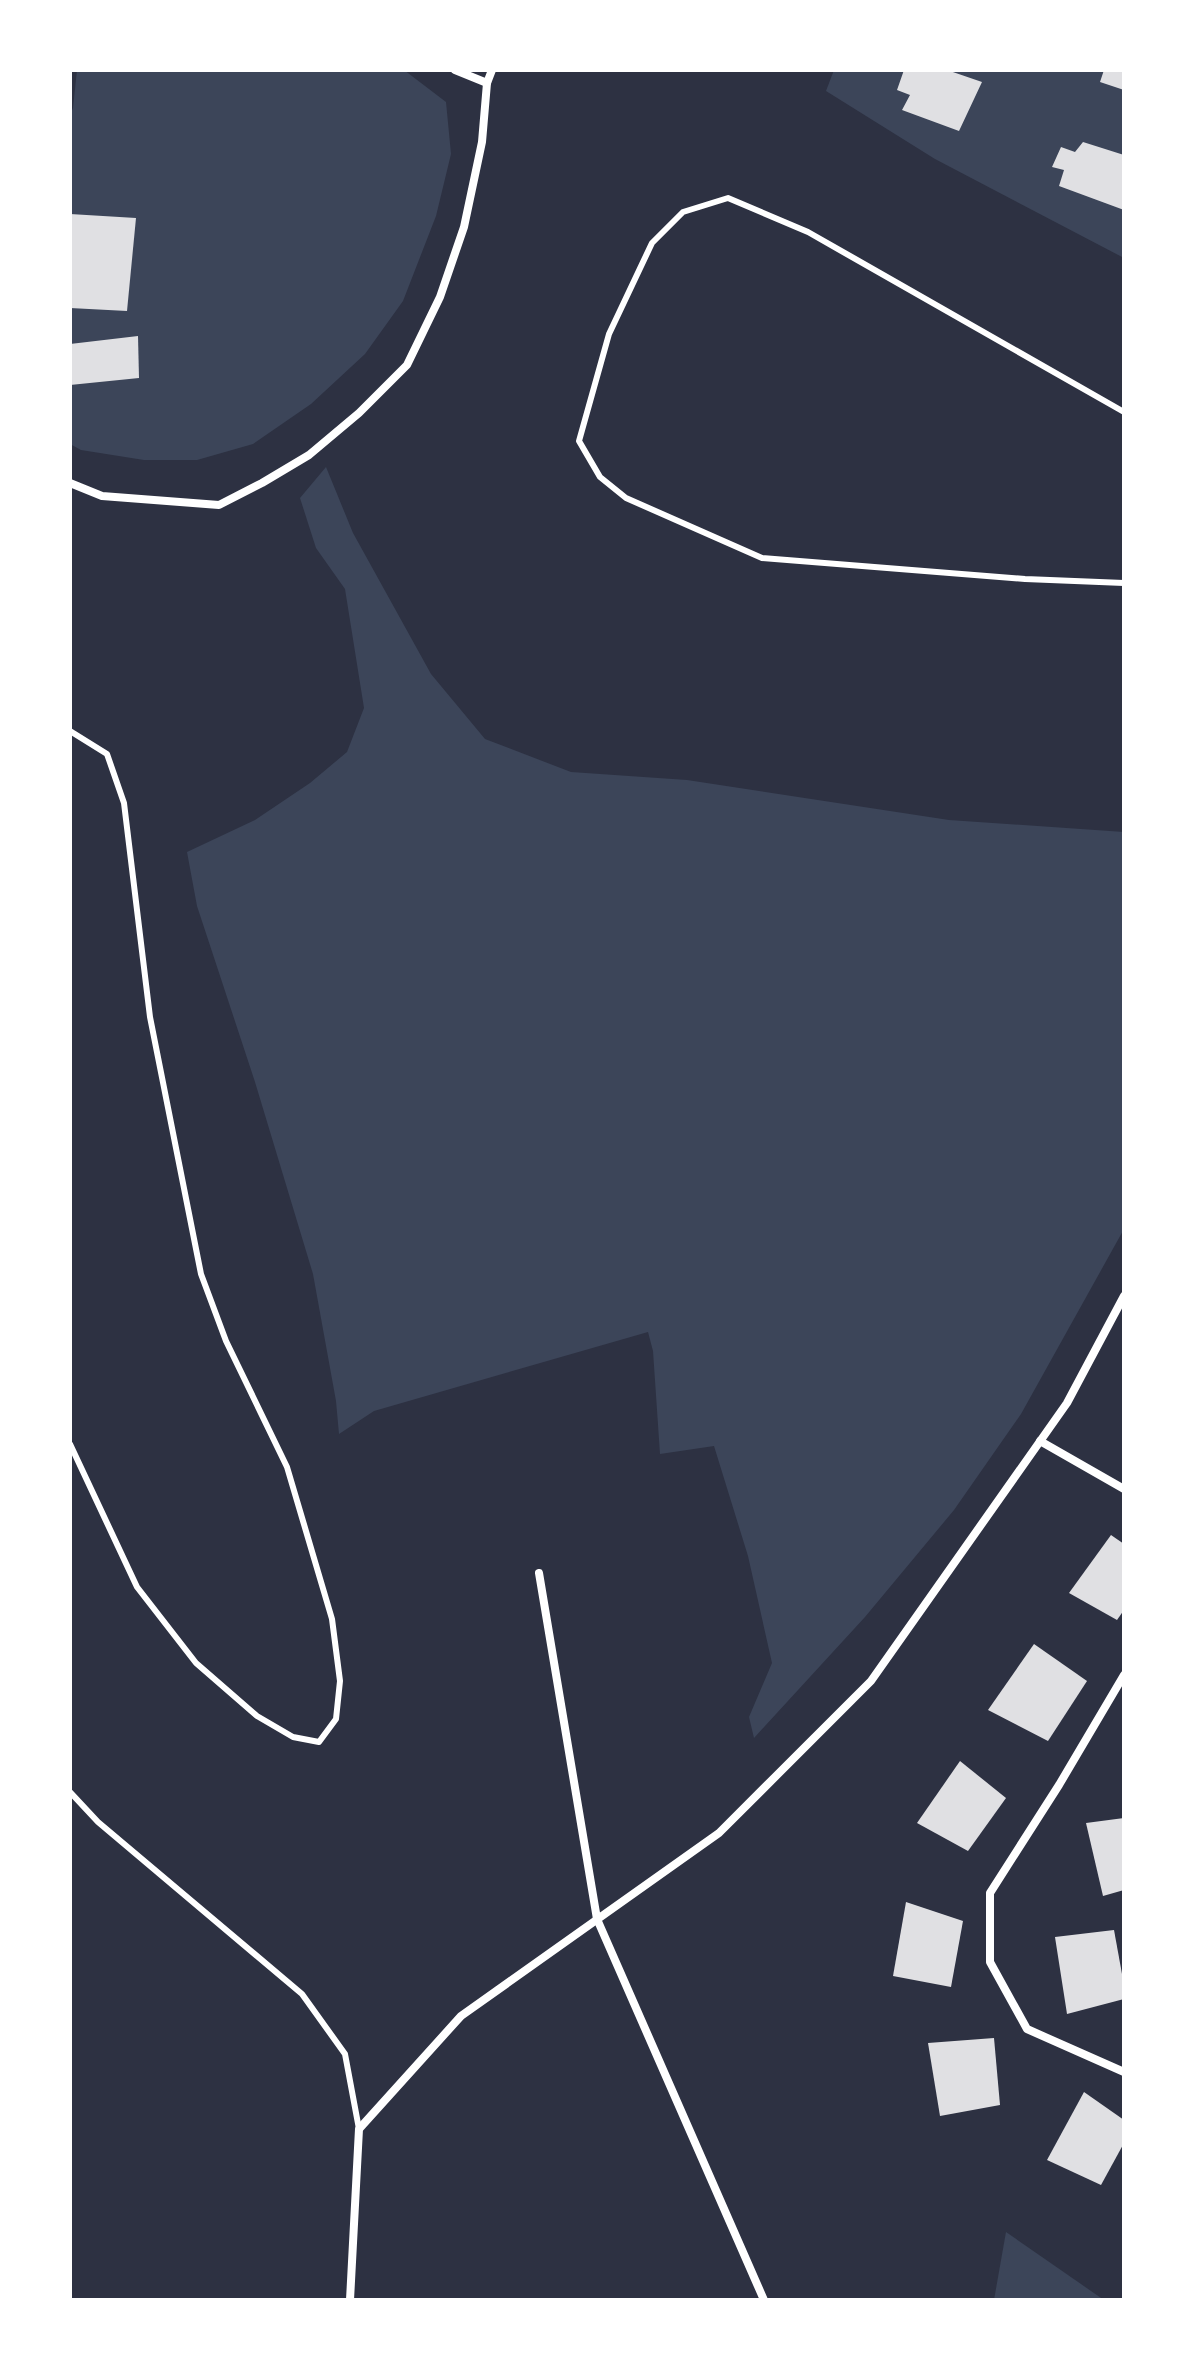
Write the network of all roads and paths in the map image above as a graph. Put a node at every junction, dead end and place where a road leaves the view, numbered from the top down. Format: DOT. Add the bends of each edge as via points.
graph roads {
  1 [pos="455,70"];
  2 [pos="492,70"];
  3 [pos="487,83"];
  4 [pos="1124,412"];
  5 [pos="70,483"];
  6 [pos="1124,583"];
  7 [pos="70,731"];
  8 [pos="1124,1296"];
  9 [pos="1040,1441"];
  10 [pos="70,1444"];
  11 [pos="1124,1489"];
  12 [pos="539,1573"];
  13 [pos="1124,1675"];
  14 [pos="70,1792"];
  15 [pos="597,1919"];
  16 [pos="1124,2072"];
  17 [pos="359,2129"];
  18 [pos="350,2300"];
  19 [pos="764,2300"];
  1 -- 3 [label="street"];
  2 -- 3 [label="street"];
  3 -- 5 [label="street" via="482,142 464,227 440,297 407,365 359,413 309,455 219,505 102,496"];
  4 -- 6 [label="lane" via="808,232 728,198 683,212 652,243 609,334 579,441 600,477 626,498 762,558"];
  7 -- 10 [label="lane" via="107,754 124,803 150,1017 201,1274 226,1341 287,1467 332,1619 340,1681 336,1719 319,1742 293,1737 257,1716 196,1663 137,1587"];
  8 -- 9 [label="street" via="1067,1403"];
  9 -- 11 [label="street"];
  9 -- 15 [label="street" via="871,1681 719,1833"];
  12 -- 15 [label="street"];
  13 -- 16 [label="street" via="990,1893 990,1962 1027,2029"];
  14 -- 17 [label="lane" via="98,1822 302,1994 345,2054"];
  15 -- 17 [label="street" via="461,2016"];
  15 -- 19 [label="street"];
  17 -- 18 [label="street"];
}
